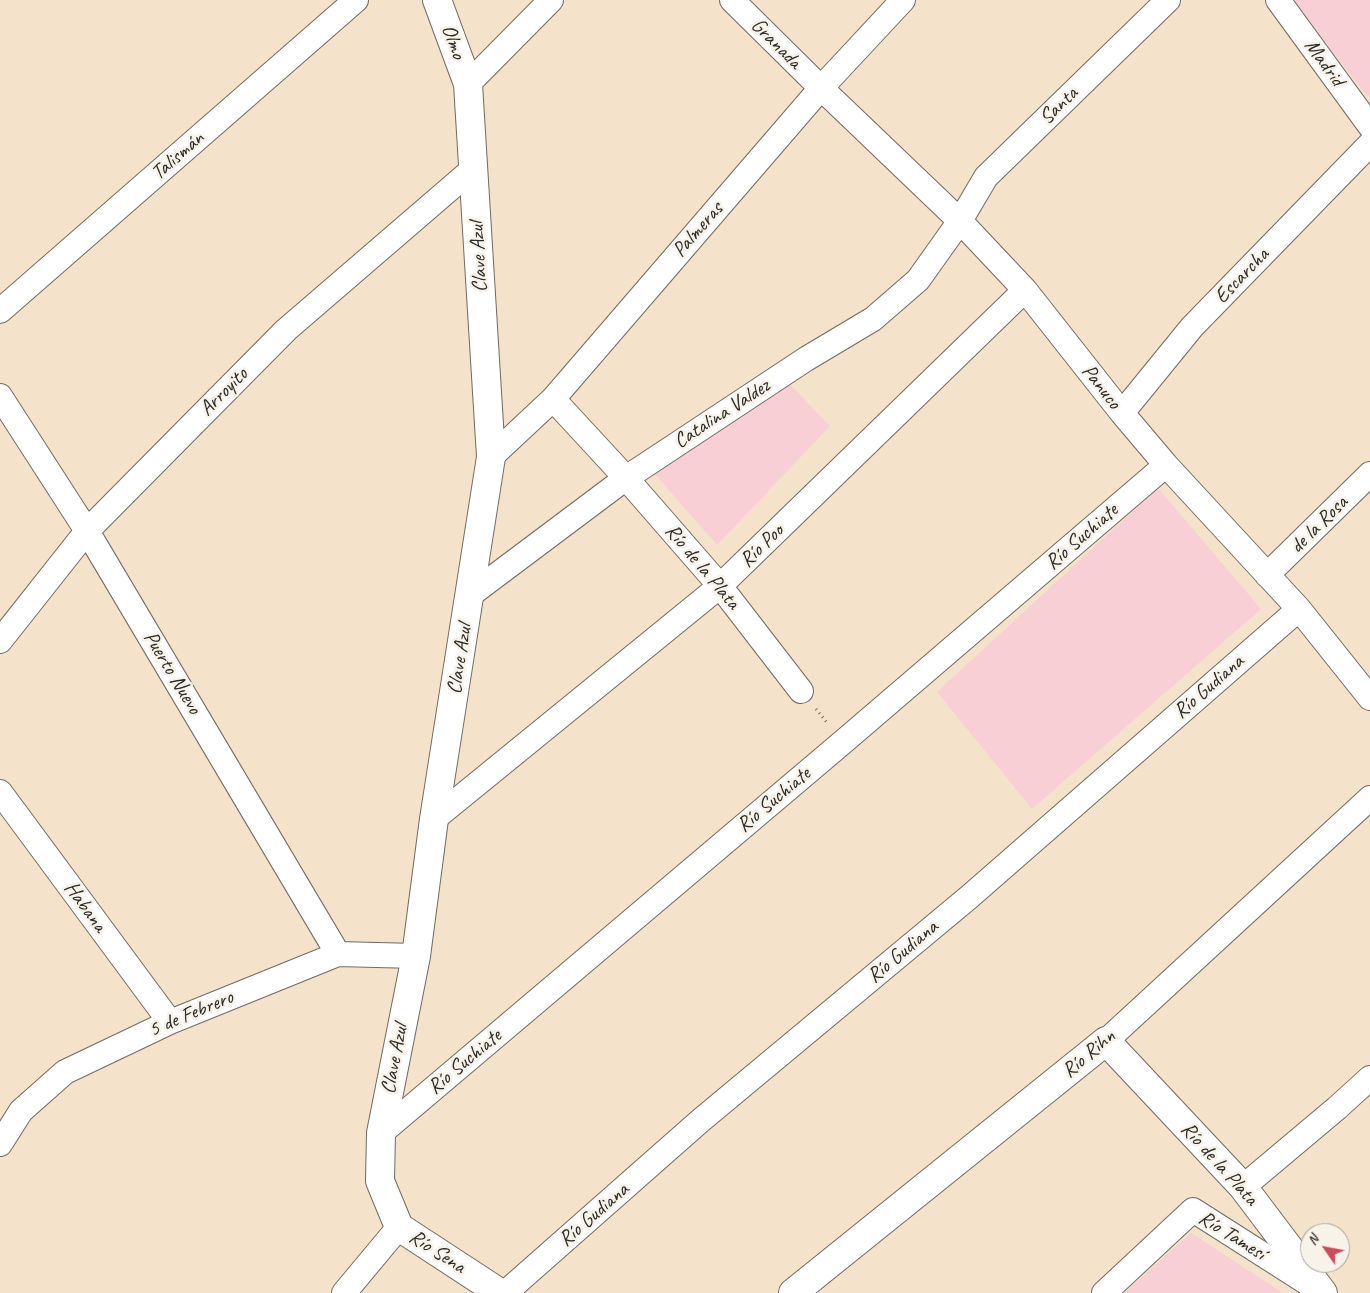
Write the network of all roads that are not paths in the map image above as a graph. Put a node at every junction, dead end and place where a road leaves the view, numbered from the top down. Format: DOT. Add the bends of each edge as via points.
graph roads {
  1 [pos="356,0"];
  2 [pos="437,0"];
  3 [pos="551,0"];
  4 [pos="732,0"];
  5 [pos="903,0"];
  6 [pos="1168,0"];
  7 [pos="1278,0"];
  8 [pos="468,84"];
  9 [pos="820,88"];
  10 [pos="1370,126"];
  11 [pos="1370,144"];
  12 [pos="474,168"];
  13 [pos="960,221"];
  14 [pos="1025,290"];
  15 [pos="0,311"];
  16 [pos="0,396"];
  17 [pos="553,399"];
  18 [pos="1122,413"];
  19 [pos="491,457"];
  20 [pos="1166,465"];
  21 [pos="1370,474"];
  22 [pos="626,478"];
  23 [pos="87,531"];
  24 [pos="1267,575"];
  25 [pos="720,586"];
  26 [pos="470,595"];
  27 [pos="1299,609"];
  28 [pos="0,641"];
  29 [pos="801,691"];
  30 [pos="1370,698"];
  31 [pos="0,792"];
  32 [pos="1370,798"];
  33 [pos="434,818"];
  34 [pos="338,954"];
  35 [pos="416,956"];
  36 [pos="170,1022"];
  37 [pos="1106,1041"];
  38 [pos="1370,1078"];
  39 [pos="380,1133"];
  40 [pos="0,1144"];
  41 [pos="1243,1188"];
  42 [pos="399,1227"];
  43 [pos="344,1293"];
  44 [pos="500,1293"];
  45 [pos="505,1293"];
  46 [pos="793,1293"];
  47 [pos="1104,1293"];
  48 [pos="1323,1293"];
  1 -- 15 [label="street, Talismán"];
  2 -- 8 [label="main road, Olmo"];
  3 -- 8 [label="street"];
  4 -- 9 [label="street, Granada"];
  5 -- 9 [label="street, Palmeras"];
  6 -- 13 [label="street, Santa" via="986,177"];
  7 -- 10 [label="street, Madrid"];
  8 -- 12 [label="main road, Clave Azul"];
  9 -- 13 [label="street, Panuco"];
  9 -- 17 [label="street, Palmeras"];
  11 -- 18 [label="street, Escarcha" via="1192,327"];
  12 -- 19 [label="main road, Clave Azul"];
  12 -- 23 [label="street, Arroyito" via="286,330"];
  13 -- 14 [label="street, Panuco"];
  13 -- 22 [label="street, Catalina Valdez" via="918,280 873,319 806,359"];
  14 -- 18 [label="street, Panuco"];
  14 -- 25 [label="street, Río Poo"];
  16 -- 23 [label="street, Puerto Nuevo"];
  17 -- 19 [label="street, Palmeras"];
  17 -- 22 [label="street, Río de la Plata"];
  18 -- 20 [label="street, Panuco"];
  19 -- 26 [label="main road, Clave Azul"];
  20 -- 24 [label="street, Panuco"];
  20 -- 39 [label="street, Río Suchiate"];
  21 -- 24 [label="street, de la Rosa"];
  22 -- 25 [label="street, Río de la Plata"];
  22 -- 26 [label="street, Catalina Valdez"];
  23 -- 28 [label="street, Arroyito"];
  23 -- 34 [label="street, Puerto Nuevo"];
  24 -- 27 [label="street, Panuco"];
  25 -- 29 [label="street, Río de la Plata"];
  25 -- 33 [label="street, Río Poo"];
  26 -- 33 [label="main road, Clave Azul"];
  27 -- 30 [label="street, Panuco"];
  27 -- 45 [label="street, Río Gudiana" via="968,898 700,1121"];
  31 -- 36 [label="street, Habana"];
  32 -- 37 [label="street, Río Rihn"];
  33 -- 35 [label="main road, Clave Azul"];
  34 -- 35 [label="street, 5 de Febrero"];
  34 -- 36 [label="street, 5 de Febrero"];
  35 -- 39 [label="main road, Clave Azul"];
  36 -- 40 [label="street, 5 de Febrero" via="65,1072 20,1111"];
  37 -- 41 [label="main road, Río de la Plata"];
  37 -- 46 [label="main road, Río Rihn"];
  38 -- 41 [label="street"];
  39 -- 42 [label="main road, Clave Azul" via="380,1181"];
  41 -- 48 [label="main road, Río de la Plata"];
  42 -- 43 [label="street"];
  42 -- 44 [label="main road, Río Sena"];
  47 -- 48 [label="street, Río Tamesí" via="1192,1210"];
}
